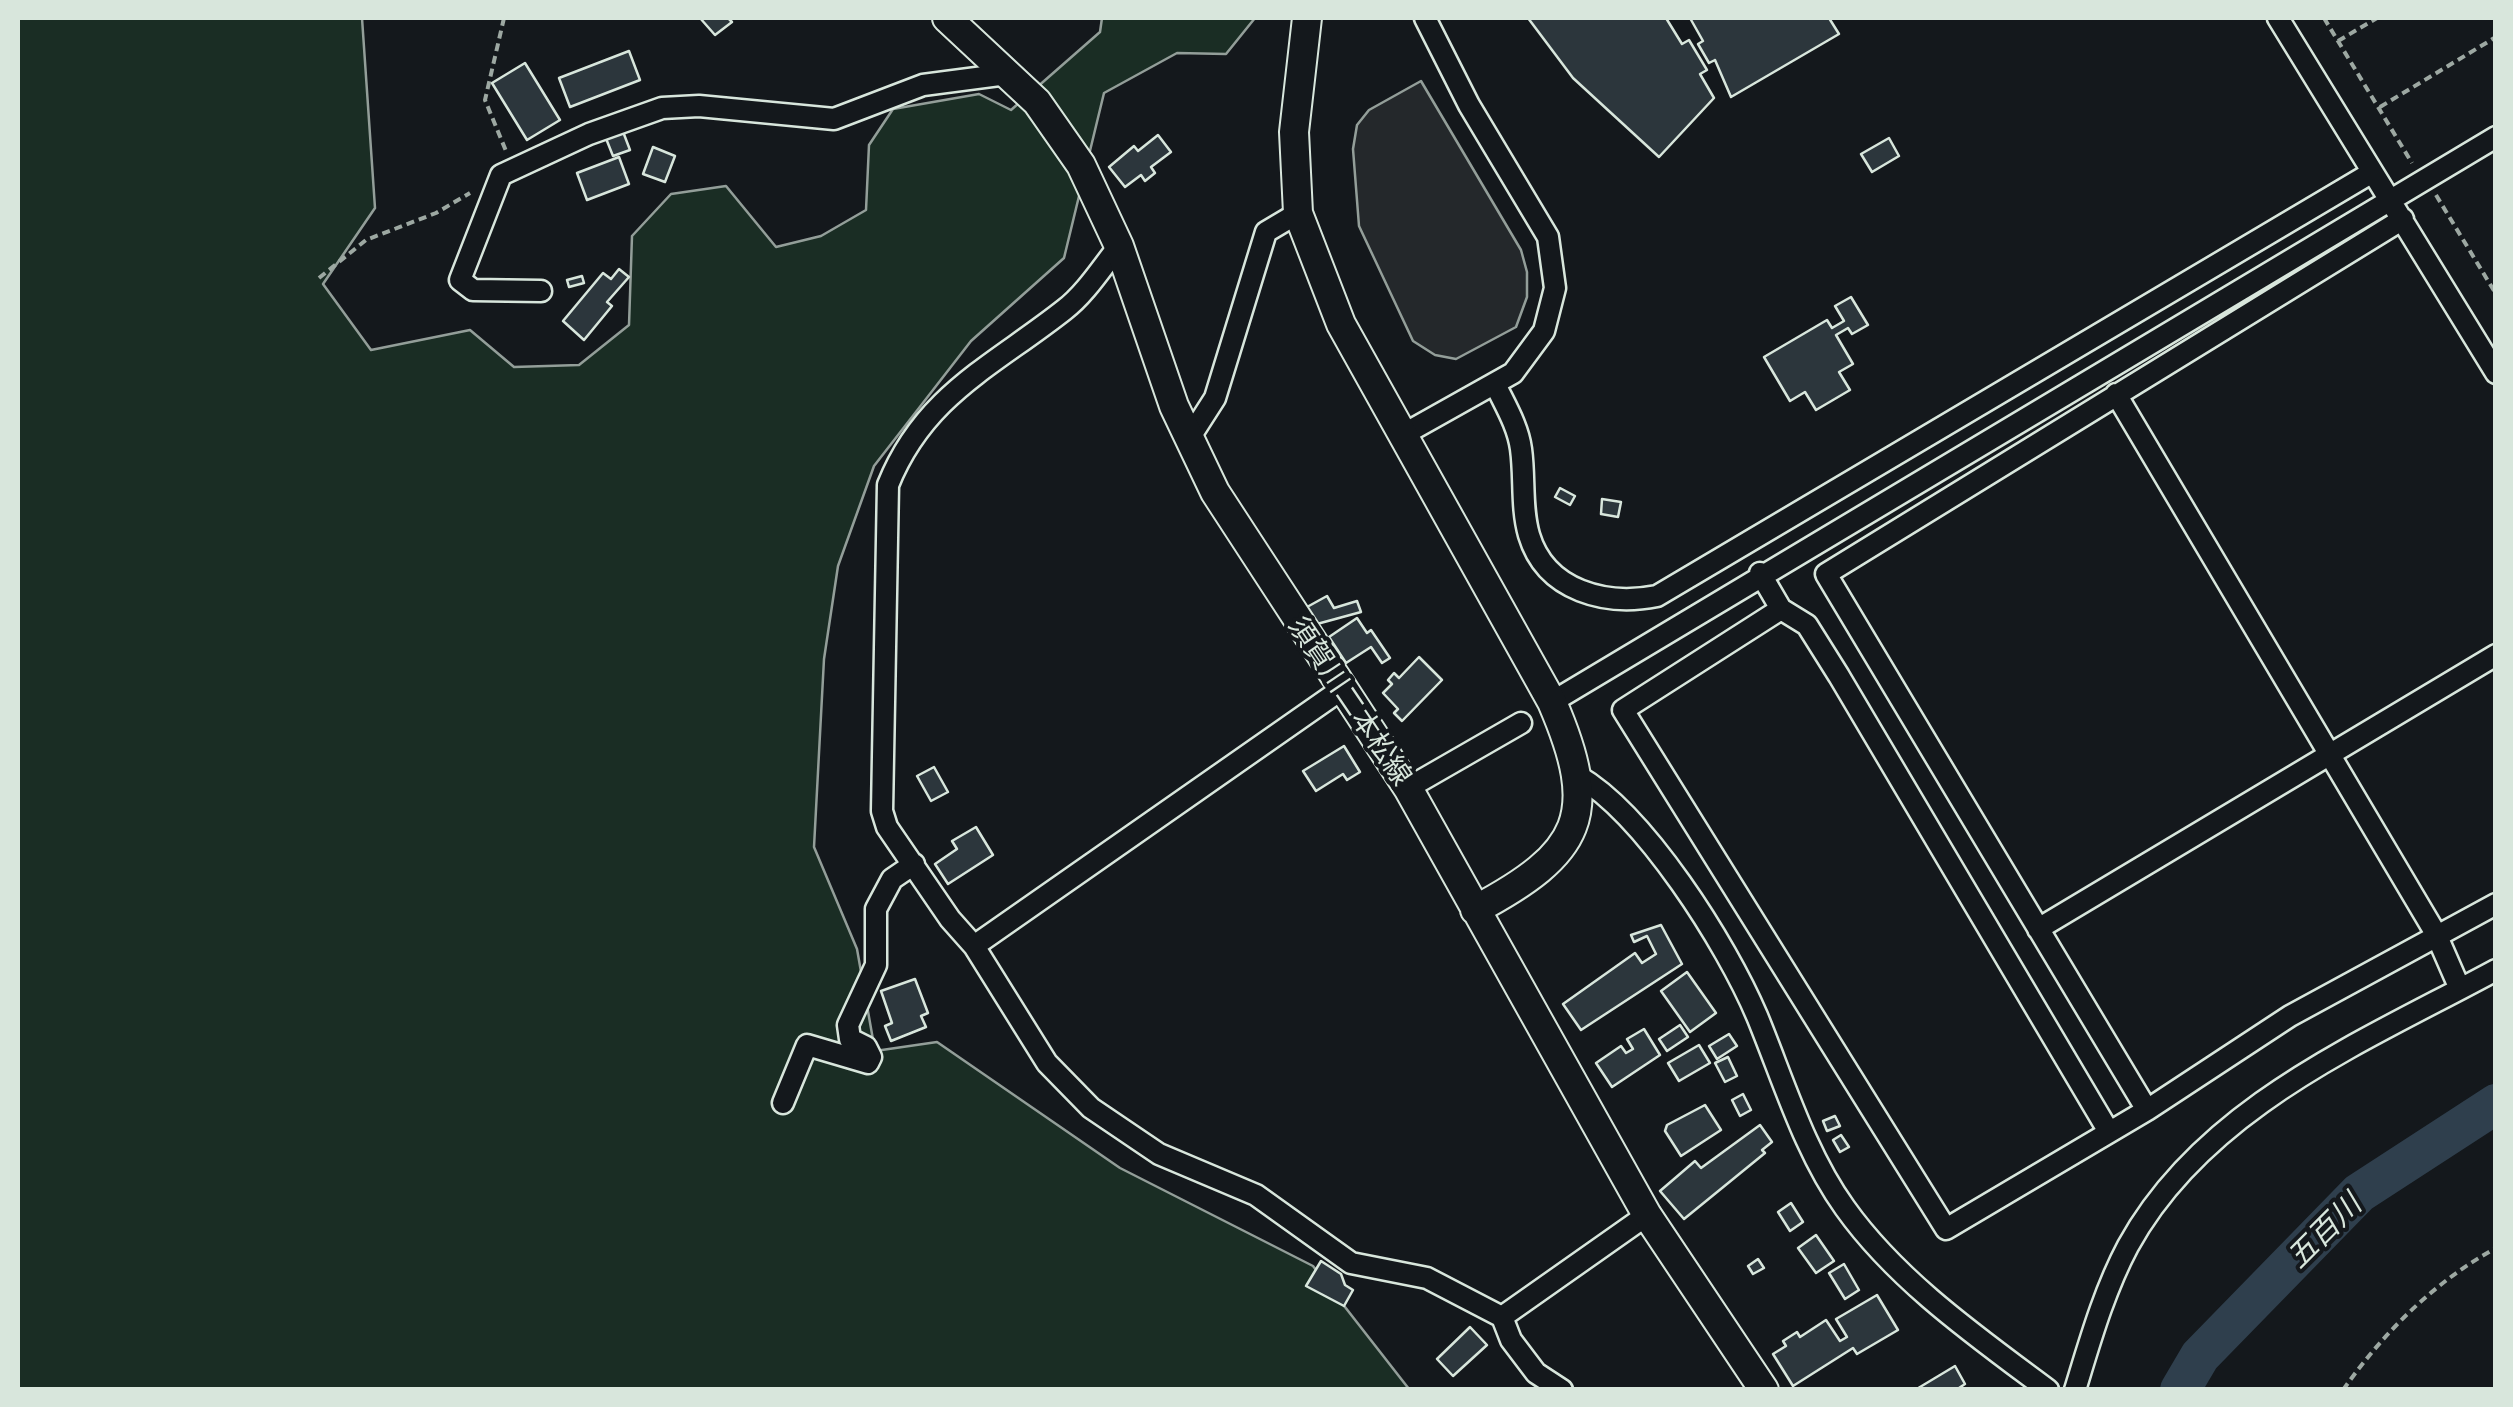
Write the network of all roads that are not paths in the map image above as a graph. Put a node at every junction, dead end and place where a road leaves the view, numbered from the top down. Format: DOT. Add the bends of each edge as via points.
graph roads {
  1 [pos="947,18"];
  2 [pos="1307,18"];
  3 [pos="1426,18"];
  4 [pos="2278,18"];
  5 [pos="1007,74"];
  6 [pos="2496,137"];
  7 [pos="2370,173"];
  8 [pos="2388,202"];
  9 [pos="1298,213"];
  10 [pos="2403,219"];
  11 [pos="1119,246"];
  12 [pos="541,291"];
  13 [pos="2496,373"];
  14 [pos="1495,384"];
  15 [pos="2116,394"];
  16 [pos="1406,434"];
  17 [pos="1190,438"];
  18 [pos="1760,574"];
  19 [pos="1781,609"];
  20 [pos="2496,654"];
  21 [pos="1342,689"];
  22 [pos="1552,702"];
  23 [pos="1521,723"];
  24 [pos="2330,754"];
  25 [pos="1578,776"];
  26 [pos="1408,788"];
  27 [pos="914,864"];
  28 [pos="2496,904"];
  29 [pos="1475,910"];
  30 [pos="2038,929"];
  31 [pos="2436,934"];
  32 [pos="974,946"];
  33 [pos="2496,970"];
  34 [pos="2460,989"];
  35 [pos="783,1103"];
  36 [pos="2147,1110"];
  37 [pos="2109,1132"];
  38 [pos="1648,1215"];
  39 [pos="1502,1317"];
  40 [pos="1562,1390"];
  41 [pos="1764,1390"];
  42 [pos="2048,1390"];
  43 [pos="2075,1390"];
  1 -- 5 [label="main road, 須賀川二本松線"];
  2 -- 9 [label="main road" via="1294,132"];
  3 -- 14 [label="street" via="1552,254 1556,288 1544,331 1525,360"];
  4 -- 7 [label="street"];
  5 -- 11 [label="main road, 須賀川二本松線" via="1059,128"];
  5 -- 12 [label="street" via="924,85 834,118 662,108 507,172 460,280 473,290"];
  6 -- 8 [label="street"];
  7 -- 8 [label="street"];
  7 -- 14 [label="street" via="1658,596 1601,600 1552,572 1530,537 1519,440"];
  8 -- 10 [label="street"];
  8 -- 18 [label="street"];
  9 -- 16 [label="main road" via="1342,324"];
  9 -- 17 [label="street" via="1266,232 1215,398"];
  10 -- 13 [label="street"];
  10 -- 15 [label="street"];
  11 -- 17 [label="main road, 須賀川二本松線"];
  11 -- 27 [label="street" via="1066,308 965,378 923,422 888,485 882,811"];
  14 -- 16 [label="street"];
  15 -- 24 [label="street"];
  15 -- 30 [label="street" via="1826,574"];
  16 -- 22 [label="main road"];
  17 -- 21 [label="main road, 須賀川二本松線" via="1224,508"];
  18 -- 19 [label="street"];
  18 -- 22 [label="street"];
  19 -- 37 [label="street" via="1807,626 1831,664"];
  19 -- 37 [label="street" via="1623,710 1946,1230"];
  20 -- 24 [label="street"];
  21 -- 26 [label="main road, 須賀川二本松線"];
  21 -- 32 [label="street"];
  22 -- 25 [label="main road"];
  23 -- 26 [label="street"];
  24 -- 30 [label="street"];
  24 -- 31 [label="street"];
  25 -- 29 [label="main road" via="1577,810 1550,860"];
  25 -- 42 [label="street" via="1604,791 1648,840 1722,951 1845,1209 1908,1278"];
  26 -- 29 [label="main road, 須賀川二本松線"];
  27 -- 32 [label="street"];
  27 -- 35 [label="street" via="892,879 876,910 876,965 848,1026 850,1038 866,1047 868,1063 808,1045"];
  28 -- 31 [label="street"];
  29 -- 38 [label="main road, 須賀川二本松線"];
  30 -- 36 [label="street"];
  31 -- 34 [label="street"];
  31 -- 36 [label="street" via="2290,1016"];
  32 -- 39 [label="street" via="1047,1064 1091,1108 1159,1154 1256,1196 1351,1263 1427,1278"];
  33 -- 34 [label="street"];
  34 -- 43 [label="street" via="2356,1043 2267,1100 2182,1174 2128,1247"];
  36 -- 37 [label="street"];
  38 -- 39 [label="street"];
  38 -- 41 [label="main road, 須賀川二本松線"];
  39 -- 40 [label="street" via="1536,1374"];
}
